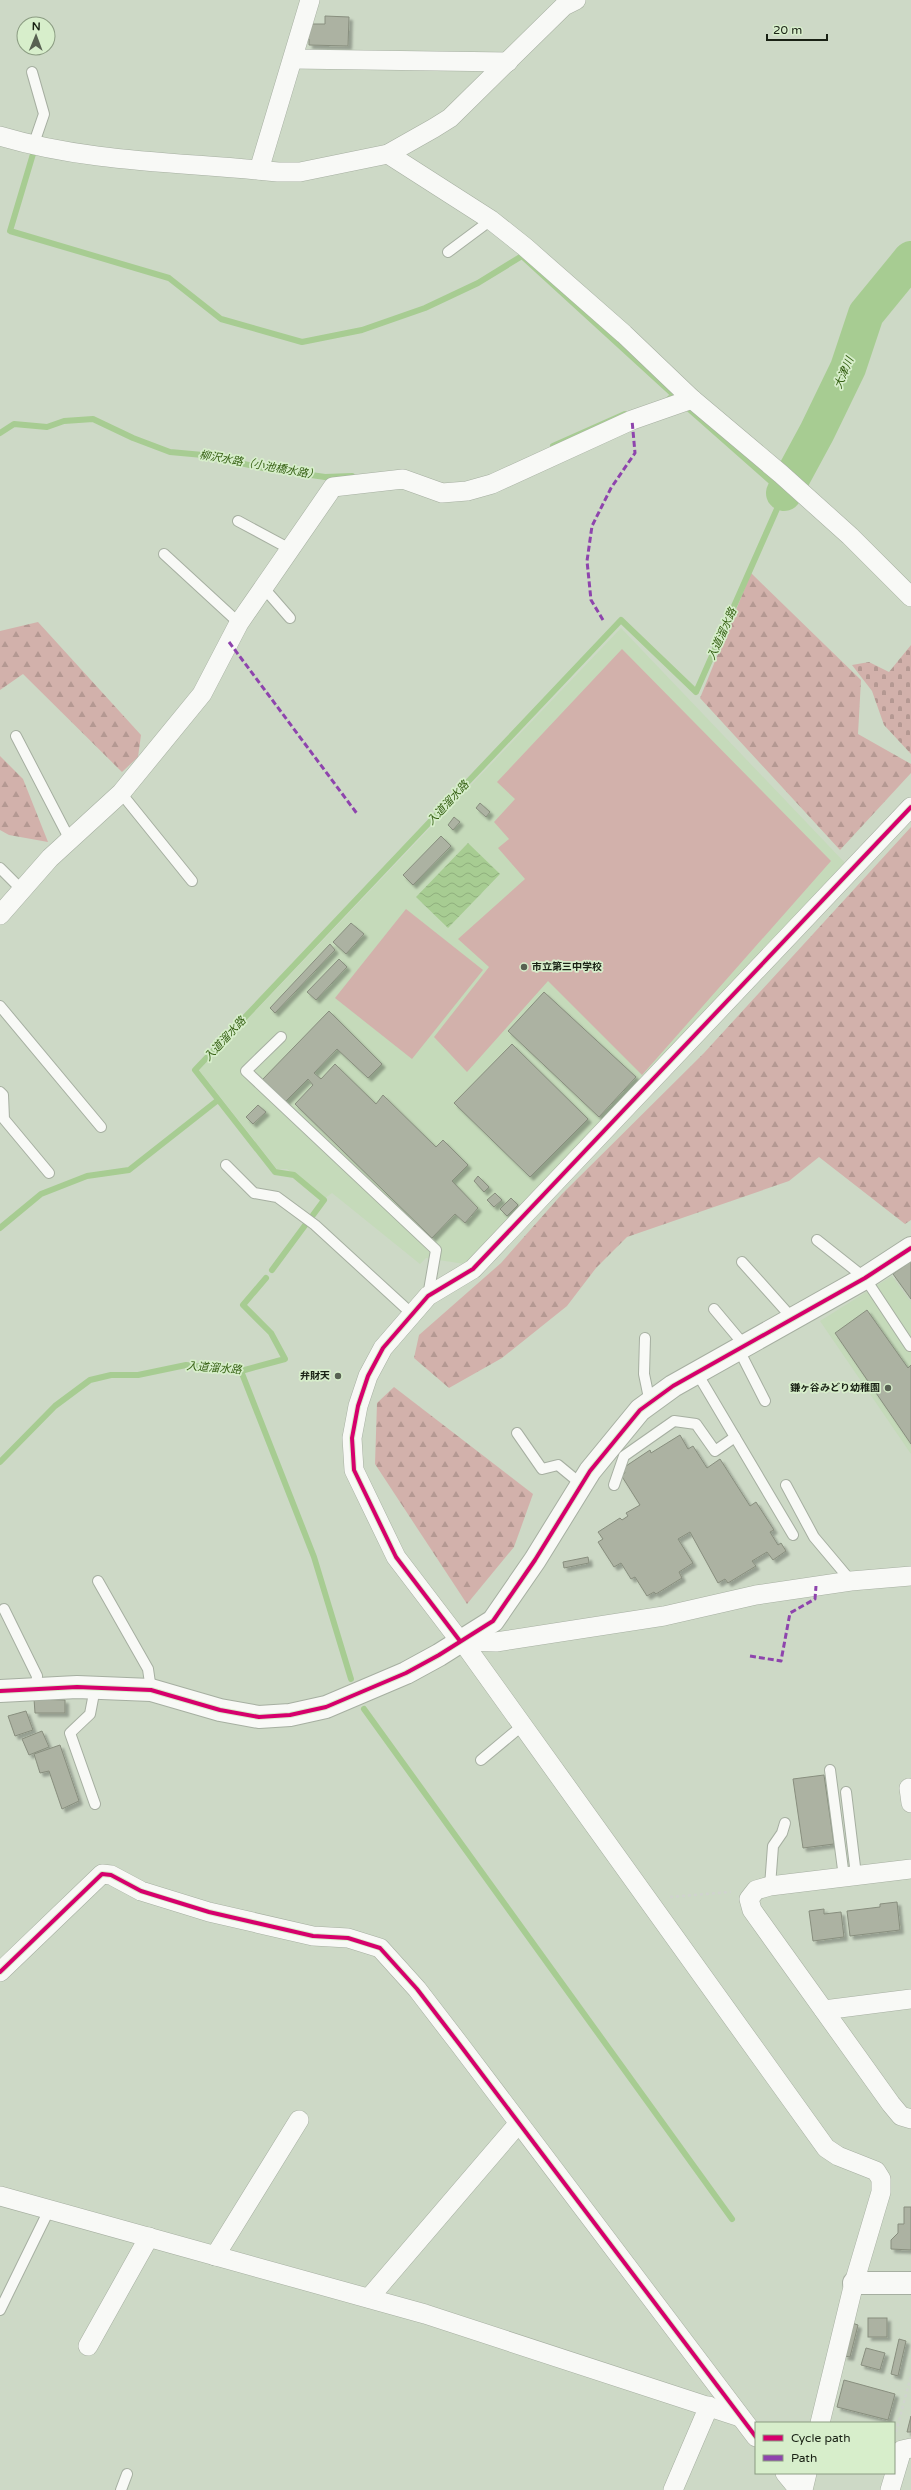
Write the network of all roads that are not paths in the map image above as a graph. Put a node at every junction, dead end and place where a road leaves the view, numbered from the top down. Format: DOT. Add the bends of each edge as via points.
graph roads {
  1 [pos="310,0"];
  2 [pos="568,2"];
  3 [pos="293,59"];
  4 [pos="508,62"];
  5 [pos="32,72"];
  6 [pos="0,136"];
  7 [pos="33,146"];
  8 [pos="388,154"];
  9 [pos="259,170"];
  10 [pos="491,220"];
  11 [pos="448,252"];
  12 [pos="692,399"];
  13 [pos="238,521"];
  14 [pos="290,549"];
  15 [pos="164,554"];
  16 [pos="263,587"];
  17 [pos="911,597"];
  18 [pos="290,618"];
  19 [pos="238,623"];
  20 [pos="16,736"];
  21 [pos="122,794"];
  22 [pos="911,807"];
  23 [pos="70,840"];
  24 [pos="0,868"];
  25 [pos="192,881"];
  26 [pos="21,889"];
  27 [pos="0,915"];
  28 [pos="0,1006"];
  29 [pos="281,1037"];
  30 [pos="0,1092"];
  31 [pos="101,1126"];
  32 [pos="226,1165"];
  33 [pos="49,1173"];
  34 [pos="818,1240"];
  35 [pos="911,1248"];
  36 [pos="742,1262"];
  37 [pos="865,1278"];
  38 [pos="428,1296"];
  39 [pos="714,1309"];
  40 [pos="411,1313"];
  41 [pos="793,1319"];
  42 [pos="645,1338"];
  43 [pos="910,1346"];
  44 [pos="742,1348"];
  45 [pos="697,1373"];
  46 [pos="765,1401"];
  47 [pos="650,1403"];
  48 [pos="517,1433"];
  49 [pos="735,1437"];
  50 [pos="582,1484"];
  51 [pos="786,1484"];
  52 [pos="614,1485"];
  53 [pos="793,1535"];
  54 [pos="911,1576"];
  55 [pos="98,1581"];
  56 [pos="851,1581"];
  57 [pos="4,1609"];
  58 [pos="461,1641"];
  59 [pos="95,1688"];
  60 [pos="36,1689"];
  61 [pos="151,1690"];
  62 [pos="0,1691"];
  63 [pos="523,1725"];
  64 [pos="480,1760"];
  65 [pos="830,1770"];
  66 [pos="846,1792"];
  67 [pos="95,1804"];
  68 [pos="785,1823"];
  69 [pos="911,1869"];
  70 [pos="850,1876"];
  71 [pos="763,1888"];
  72 [pos="0,1972"];
  73 [pos="911,1999"];
  74 [pos="824,2010"];
  75 [pos="911,2119"];
  76 [pos="299,2120"];
  77 [pos="518,2124"];
  78 [pos="0,2196"];
  79 [pos="49,2210"];
  80 [pos="149,2238"];
  81 [pos="215,2256"];
  82 [pos="854,2283"];
  83 [pos="911,2283"];
  84 [pos="369,2298"];
  85 [pos="0,2310"];
  86 [pos="88,2346"];
  87 [pos="709,2406"];
  88 [pos="740,2417"];
  89 [pos="820,2422"];
  90 [pos="755,2436"];
  91 [pos="906,2449"];
  92 [pos="127,2474"];
  93 [pos="786,2474"];
  94 [pos="807,2474"];
  95 [pos="121,2490"];
  96 [pos="673,2490"];
  97 [pos="799,2490"];
  98 [pos="803,2490"];
  99 [pos="890,2490"];
  1 -- 3 [label="street"];
  2 -- 4 [label="street"];
  3 -- 4 [label="street"];
  3 -- 9 [label="street"];
  4 -- 8 [label="street" via="450,118"];
  5 -- 7 [label="lane" via="44,114"];
  6 -- 7 [label="street"];
  7 -- 9 [label="street" via="112,158"];
  8 -- 9 [label="street" via="300,172"];
  8 -- 10 [label="street"];
  10 -- 11 [label="lane"];
  10 -- 12 [label="street" via="624,334"];
  12 -- 14 [label="street" via="632,420 492,484 467,492 442,493 403,479 333,487"];
  12 -- 17 [label="street" via="850,536"];
  13 -- 14 [label="lane"];
  14 -- 16 [label="street"];
  15 -- 19 [label="lane"];
  16 -- 18 [label="lane"];
  16 -- 19 [label="street"];
  19 -- 21 [label="street" via="202,694"];
  20 -- 23 [label="lane"];
  21 -- 23 [label="street"];
  21 -- 25 [label="lane"];
  22 -- 38 [label="street" via="473,1269"];
  23 -- 26 [label="street"];
  24 -- 26 [label="lane"];
  26 -- 27 [label="street"];
  28 -- 31 [label="lane"];
  29 -- 38 [label="lane" via="246,1071 436,1250"];
  30 -- 33 [label="lane" via="3,1095 4,1119"];
  32 -- 40 [label="lane" via="254,1193 277,1197 315,1225"];
  34 -- 37 [label="lane"];
  35 -- 37 [label="street"];
  36 -- 41 [label="lane"];
  37 -- 41 [label="street"];
  37 -- 43 [label="lane"];
  38 -- 40 [label="street"];
  39 -- 44 [label="lane"];
  40 -- 58 [label="street" via="383,1348 368,1376 358,1406 352,1438 354,1470 396,1557"];
  41 -- 44 [label="street"];
  42 -- 47 [label="lane" via="644,1374"];
  44 -- 45 [label="street"];
  44 -- 46 [label="lane"];
  45 -- 47 [label="street"];
  45 -- 49 [label="lane"];
  47 -- 50 [label="street" via="619,1433"];
  48 -- 50 [label="lane" via="542,1469 558,1465"];
  49 -- 52 [label="lane" via="715,1451 696,1424 674,1421 624,1456"];
  49 -- 53 [label="lane"];
  50 -- 58 [label="street" via="493,1621"];
  51 -- 56 [label="lane" via="814,1537"];
  54 -- 56 [label="street"];
  55 -- 61 [label="lane" via="148,1669"];
  56 -- 58 [label="street" via="756,1595 664,1616 496,1642"];
  57 -- 60 [label="lane" via="37,1676"];
  58 -- 61 [label="street" via="439,1656 326,1708 290,1715 258,1717 220,1710"];
  58 -- 63 [label="street"];
  59 -- 60 [label="street"];
  59 -- 61 [label="street"];
  59 -- 67 [label="lane" via="90,1714 70,1733"];
  60 -- 62 [label="street"];
  63 -- 64 [label="lane"];
  63 -- 82 [label="street" via="826,2148 838,2156 876,2172 882,2179 881,2192"];
  65 -- 70 [label="lane"];
  66 -- 70 [label="lane"];
  68 -- 71 [label="lane" via="782,1834 773,1846"];
  69 -- 70 [label="street"];
  70 -- 71 [label="street"];
  71 -- 74 [label="street" via="750,1899 752,1910"];
  72 -- 77 [label="street" via="102,1874 111,1875 141,1891 209,1912 313,1936 348,1938 380,1948 417,1989"];
  73 -- 74 [label="street"];
  74 -- 75 [label="street" via="891,2104 901,2116"];
  76 -- 81 [label="street"];
  77 -- 84 [label="street"];
  77 -- 88 [label="street"];
  78 -- 79 [label="street"];
  79 -- 80 [label="street"];
  79 -- 85 [label="lane"];
  80 -- 81 [label="street"];
  80 -- 86 [label="street"];
  81 -- 84 [label="street"];
  82 -- 83 [label="street"];
  82 -- 89 [label="street"];
  84 -- 87 [label="street" via="426,2314"];
  87 -- 88 [label="street"];
  87 -- 96 [label="street"];
  88 -- 90 [label="street"];
  91 -- 99 [label="street"];
  92 -- 95 [label="lane"];
  93 -- 97 [label="street"];
  94 -- 98 [label="street"];
}
